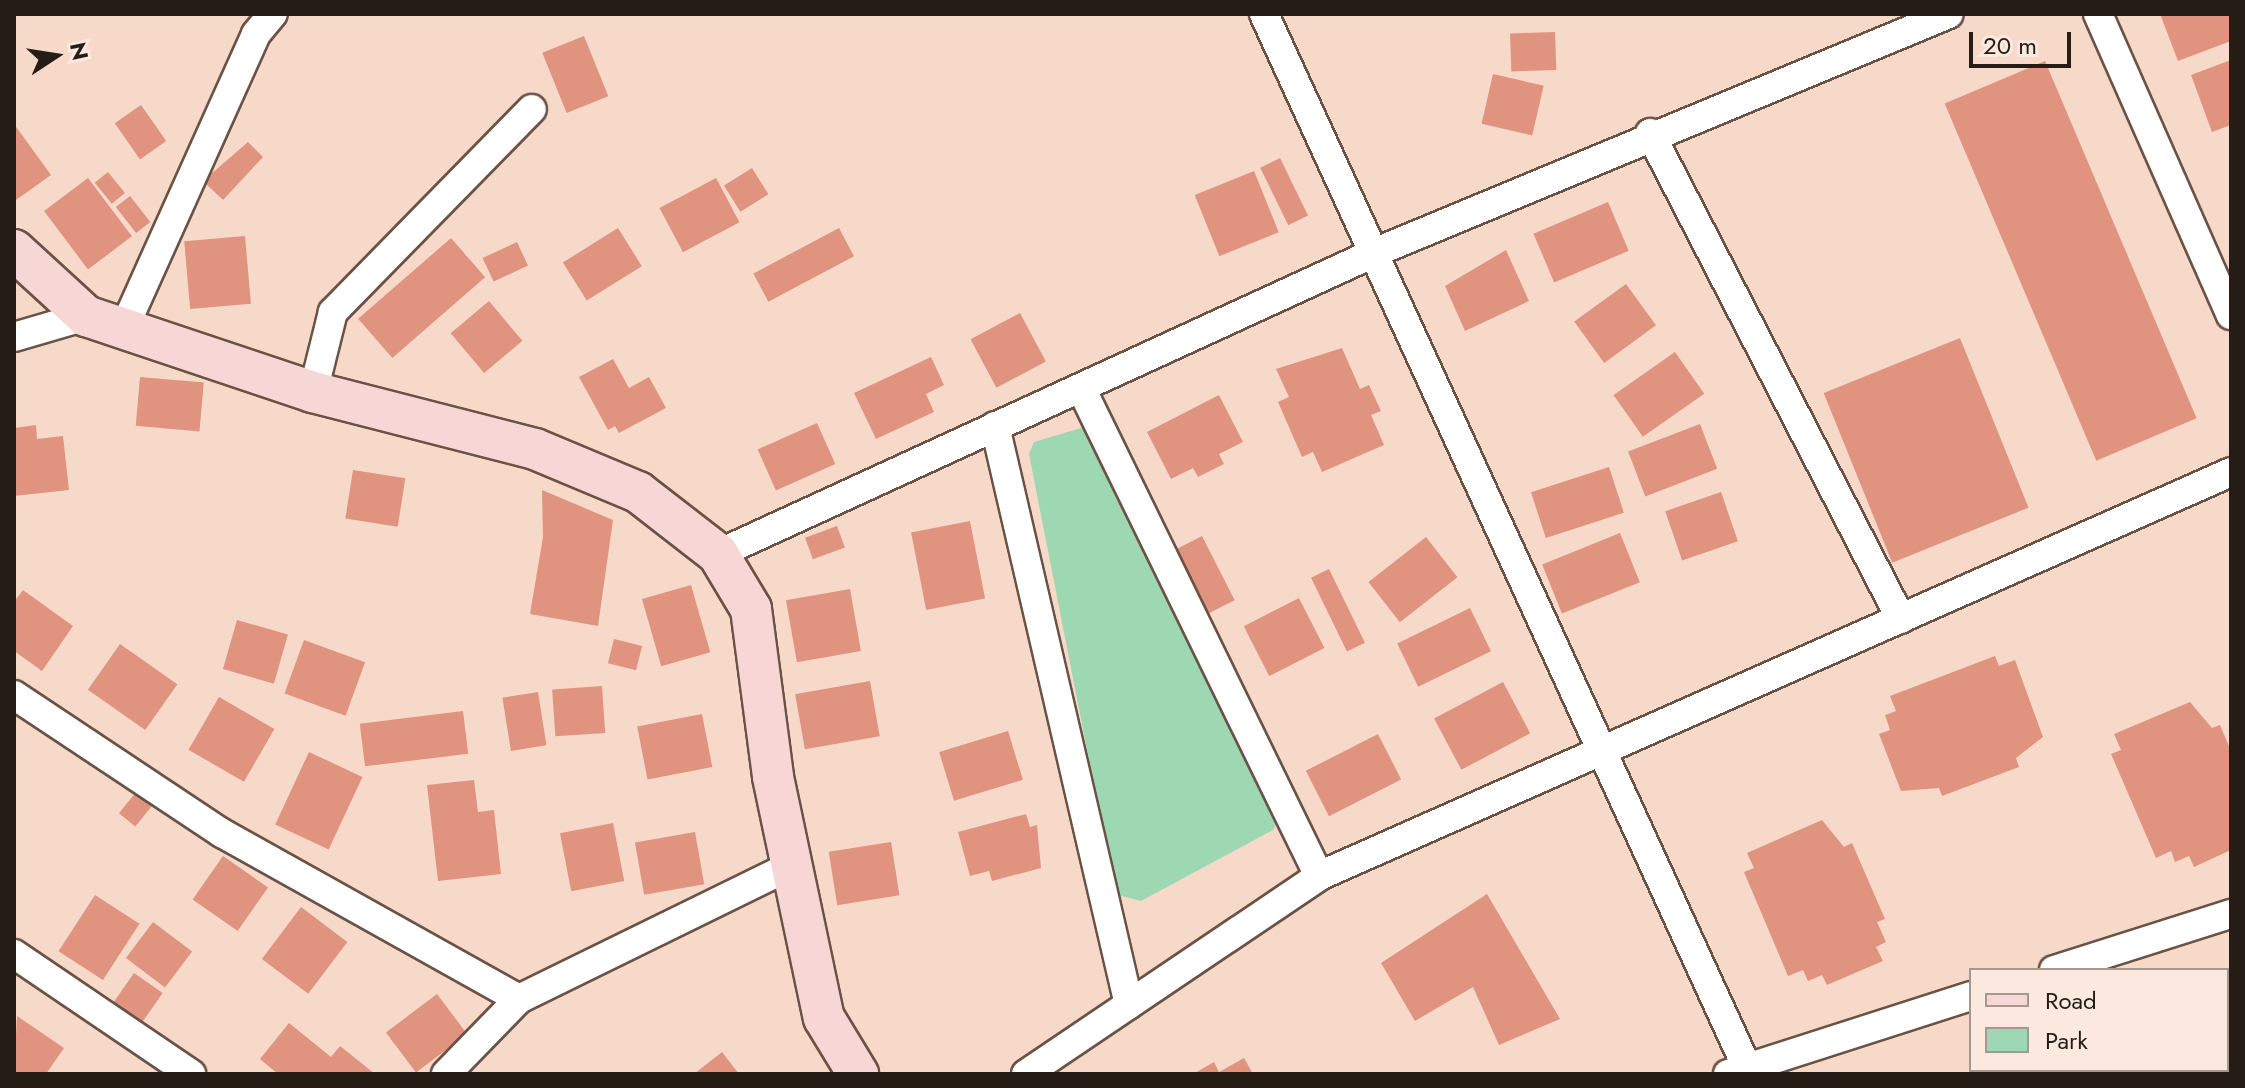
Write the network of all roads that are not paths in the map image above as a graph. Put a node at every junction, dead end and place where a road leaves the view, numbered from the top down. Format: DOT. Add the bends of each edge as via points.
graph roads {
  1 [pos="273,14"];
  2 [pos="1264,14"];
  3 [pos="1949,14"];
  4 [pos="2098,14"];
  5 [pos="532,109"];
  6 [pos="1650,133"];
  7 [pos="14,250"];
  8 [pos="1376,252"];
  9 [pos="2231,315"];
  10 [pos="86,316"];
  11 [pos="124,328"];
  12 [pos="14,337"];
  13 [pos="1081,388"];
  14 [pos="313,392"];
  15 [pos="995,426"];
  16 [pos="2231,472"];
  17 [pos="718,554"];
  18 [pos="1901,619"];
  19 [pos="14,695"];
  20 [pos="1602,751"];
  21 [pos="791,866"];
  22 [pos="1319,876"];
  23 [pos="2231,914"];
  24 [pos="14,954"];
  25 [pos="2060,968"];
  26 [pos="1969,997"];
  27 [pos="519,999"];
  28 [pos="1129,1005"];
  29 [pos="1742,1072"];
  30 [pos="191,1074"];
  31 [pos="446,1074"];
  32 [pos="858,1074"];
  33 [pos="1026,1074"];
  1 -- 11 [label="street" via="256,34"];
  2 -- 8 [label="street"];
  3 -- 6 [label="street"];
  4 -- 9 [label="street"];
  5 -- 14 [label="street" via="333,312"];
  6 -- 8 [label="street"];
  6 -- 18 [label="street"];
  7 -- 10 [label="street"];
  8 -- 13 [label="street"];
  8 -- 20 [label="street"];
  10 -- 11 [label="street"];
  10 -- 12 [label="street"];
  11 -- 14 [label="street"];
  13 -- 15 [label="street"];
  13 -- 22 [label="street"];
  14 -- 17 [label="street" via="535,449 638,492"];
  15 -- 17 [label="street"];
  15 -- 28 [label="street"];
  16 -- 18 [label="street"];
  17 -- 21 [label="street" via="751,609"];
  18 -- 20 [label="street"];
  19 -- 27 [label="street" via="222,833"];
  20 -- 22 [label="street"];
  20 -- 29 [label="street"];
  21 -- 27 [label="street"];
  21 -- 32 [label="street" via="824,1018"];
  22 -- 28 [label="street"];
  23 -- 25 [label="street"];
  24 -- 30 [label="street"];
  26 -- 29 [label="street"];
  27 -- 31 [label="street"];
  28 -- 33 [label="street"];
}
